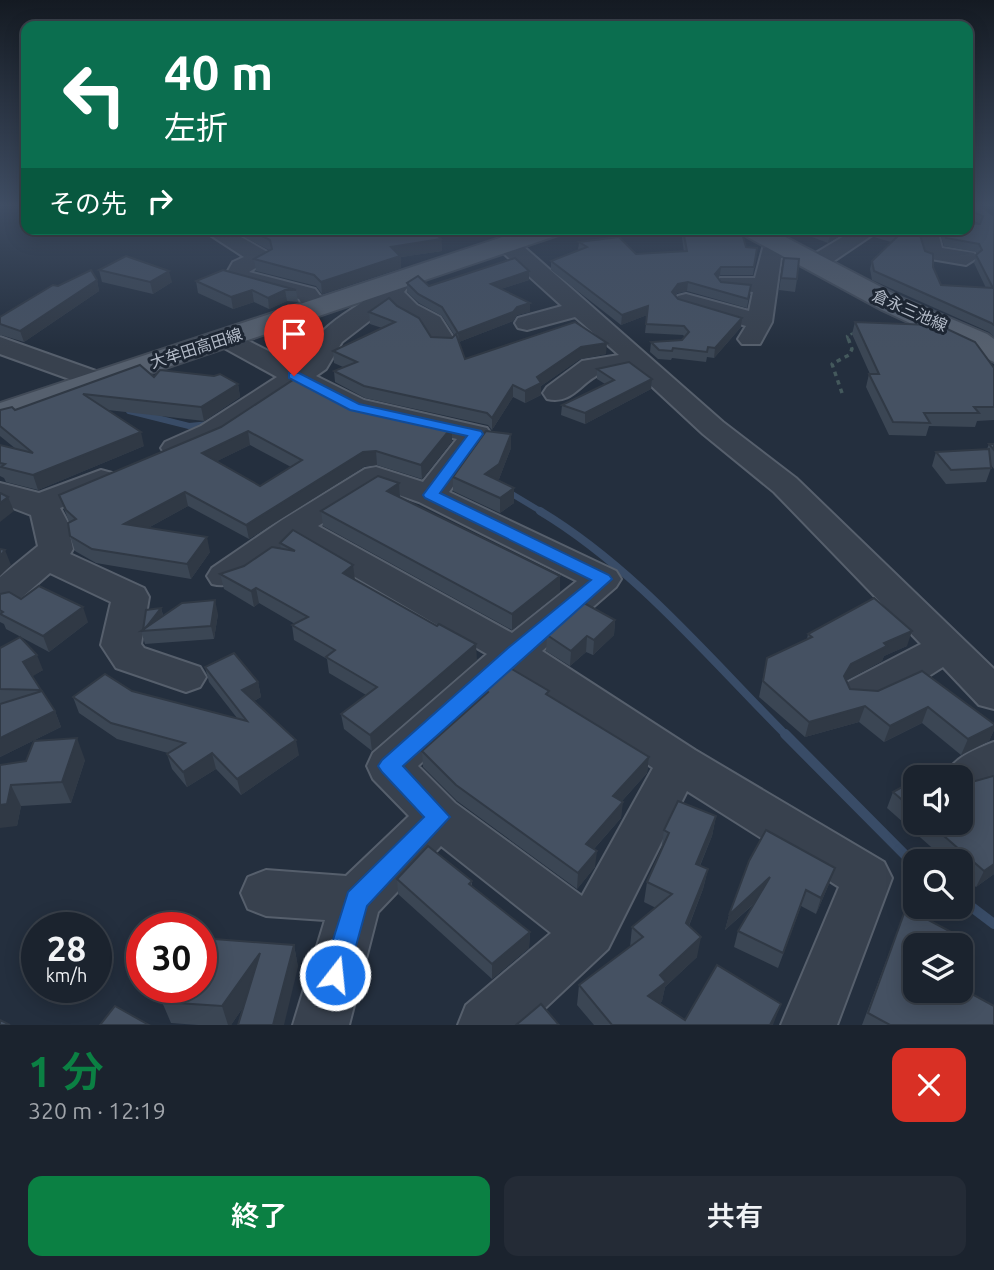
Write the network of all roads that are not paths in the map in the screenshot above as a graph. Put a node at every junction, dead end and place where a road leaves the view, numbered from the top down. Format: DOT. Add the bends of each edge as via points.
graph roads {
  1 [pos="252,253"];
  2 [pos="524,253"];
  3 [pos="772,253"];
  4 [pos="800,253"];
  5 [pos="832,253"];
  6 [pos="933,253"];
  7 [pos="966,258"];
  8 [pos="515,261"];
  9 [pos="817,262"];
  10 [pos="727,282"];
  11 [pos="397,286"];
  12 [pos="766,286"];
  13 [pos="686,301"];
  14 [pos="317,308"];
  15 [pos="578,309"];
  16 [pos="527,323"];
  17 [pos="226,339"];
  18 [pos="443,342"];
  19 [pos="0,345"];
  20 [pos="988,345"];
  21 [pos="640,348"];
  22 [pos="294,376"];
  23 [pos="97,382"];
  24 [pos="557,393"];
  25 [pos="0,414"];
  26 [pos="0,493"];
  27 [pos="430,495"];
  28 [pos="41,504"];
  29 [pos="294,527"];
  30 [pos="45,556"];
  31 [pos="225,576"];
  32 [pos="0,596"];
  33 [pos="947,648"];
  34 [pos="515,652"];
  35 [pos="186,677"];
  36 [pos="863,693"];
  37 [pos="994,694"];
  38 [pos="679,763"];
  39 [pos="439,817"];
  40 [pos="265,893"];
  41 [pos="356,900"];
  42 [pos="590,932"];
  43 [pos="321,1025"];
  44 [pos="486,1025"];
  45 [pos="808,1025"];
  1 -- 14 [label="street" via="261,258 241,267 236,276 307,294"];
  2 -- 8 [label="main road, 大牟田高田線"];
  3 -- 12 [label="street"];
  4 -- 9 [label="main road, 倉永三池線"];
  5 -- 9 [label="street"];
  6 -- 7 [label="street"];
  8 -- 11 [label="main road, 大牟田高田線"];
  8 -- 15 [label="street"];
  9 -- 20 [label="main road, 倉永三池線" via="879,297"];
  10 -- 12 [label="street"];
  11 -- 14 [label="main road, 大牟田高田線"];
  11 -- 18 [label="street" via="408,310 431,322"];
  11 -- 22 [label="street" via="339,327 321,348 317,363"];
  12 -- 13 [label="street" via="756,330"];
  14 -- 17 [label="main road, 大牟田高田線"];
  15 -- 16 [label="street"];
  15 -- 21 [label="street"];
  17 -- 22 [label="street"];
  17 -- 23 [label="main road, 大牟田高田線"];
  19 -- 23 [label="street"];
  21 -- 24 [label="street" via="592,367"];
  21 -- 33 [label="street" via="713,428 785,485"];
  22 -- 27 [label="street" via="355,407 476,434"];
  22 -- 28 [label="street" via="212,432"];
  23 -- 25 [label="main road, 大牟田高田線"];
  26 -- 28 [label="street"];
  27 -- 29 [label="street" via="376,476"];
  27 -- 34 [label="street" via="603,579"];
  28 -- 30 [label="street" via="50,514 56,549"];
  29 -- 31 [label="street"];
  29 -- 34 [label="street"];
  30 -- 32 [label="street"];
  30 -- 35 [label="street" via="131,597 121,645 130,658"];
  33 -- 36 [label="street"];
  33 -- 37 [label="street"];
  34 -- 38 [label="street"];
  34 -- 39 [label="street" via="389,766"];
  38 -- 42 [label="street"];
  38 -- 45 [label="street" via="867,878"];
  39 -- 41 [label="street"];
  39 -- 42 [label="street"];
  40 -- 41 [label="street"];
  41 -- 43 [label="street"];
  42 -- 44 [label="street"];
}
